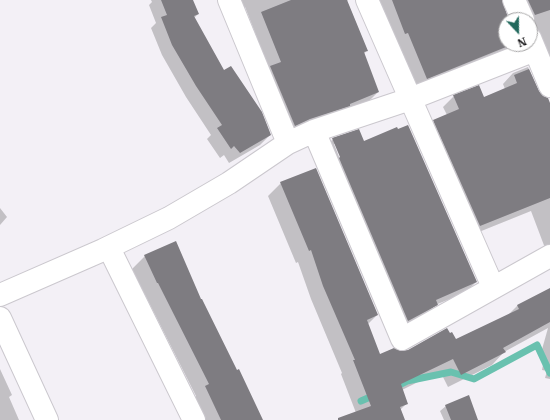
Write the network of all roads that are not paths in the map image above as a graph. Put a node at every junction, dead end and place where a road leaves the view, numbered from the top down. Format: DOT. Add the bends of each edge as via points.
graph roads {
  1 [pos="229,0"];
  2 [pos="367,0"];
  3 [pos="514,0"];
  4 [pos="519,12"];
  5 [pos="515,52"];
  6 [pos="536,52"];
  7 [pos="550,86"];
  8 [pos="410,99"];
  9 [pos="314,131"];
  10 [pos="288,143"];
  11 [pos="109,248"];
  12 [pos="550,256"];
  13 [pos="493,287"];
  14 [pos="0,295"];
  15 [pos="0,318"];
  16 [pos="47,420"];
  17 [pos="194,420"];
  1 -- 10 [label="street"];
  2 -- 8 [label="street"];
  3 -- 4 [label="street"];
  5 -- 8 [label="street"];
  6 -- 7 [label="street"];
  8 -- 9 [label="street"];
  8 -- 13 [label="street"];
  9 -- 10 [label="street"];
  9 -- 13 [label="street" via="402,339"];
  10 -- 11 [label="street" via="189,207"];
  11 -- 14 [label="street"];
  11 -- 17 [label="street"];
  12 -- 13 [label="street"];
  15 -- 16 [label="street"];
}
